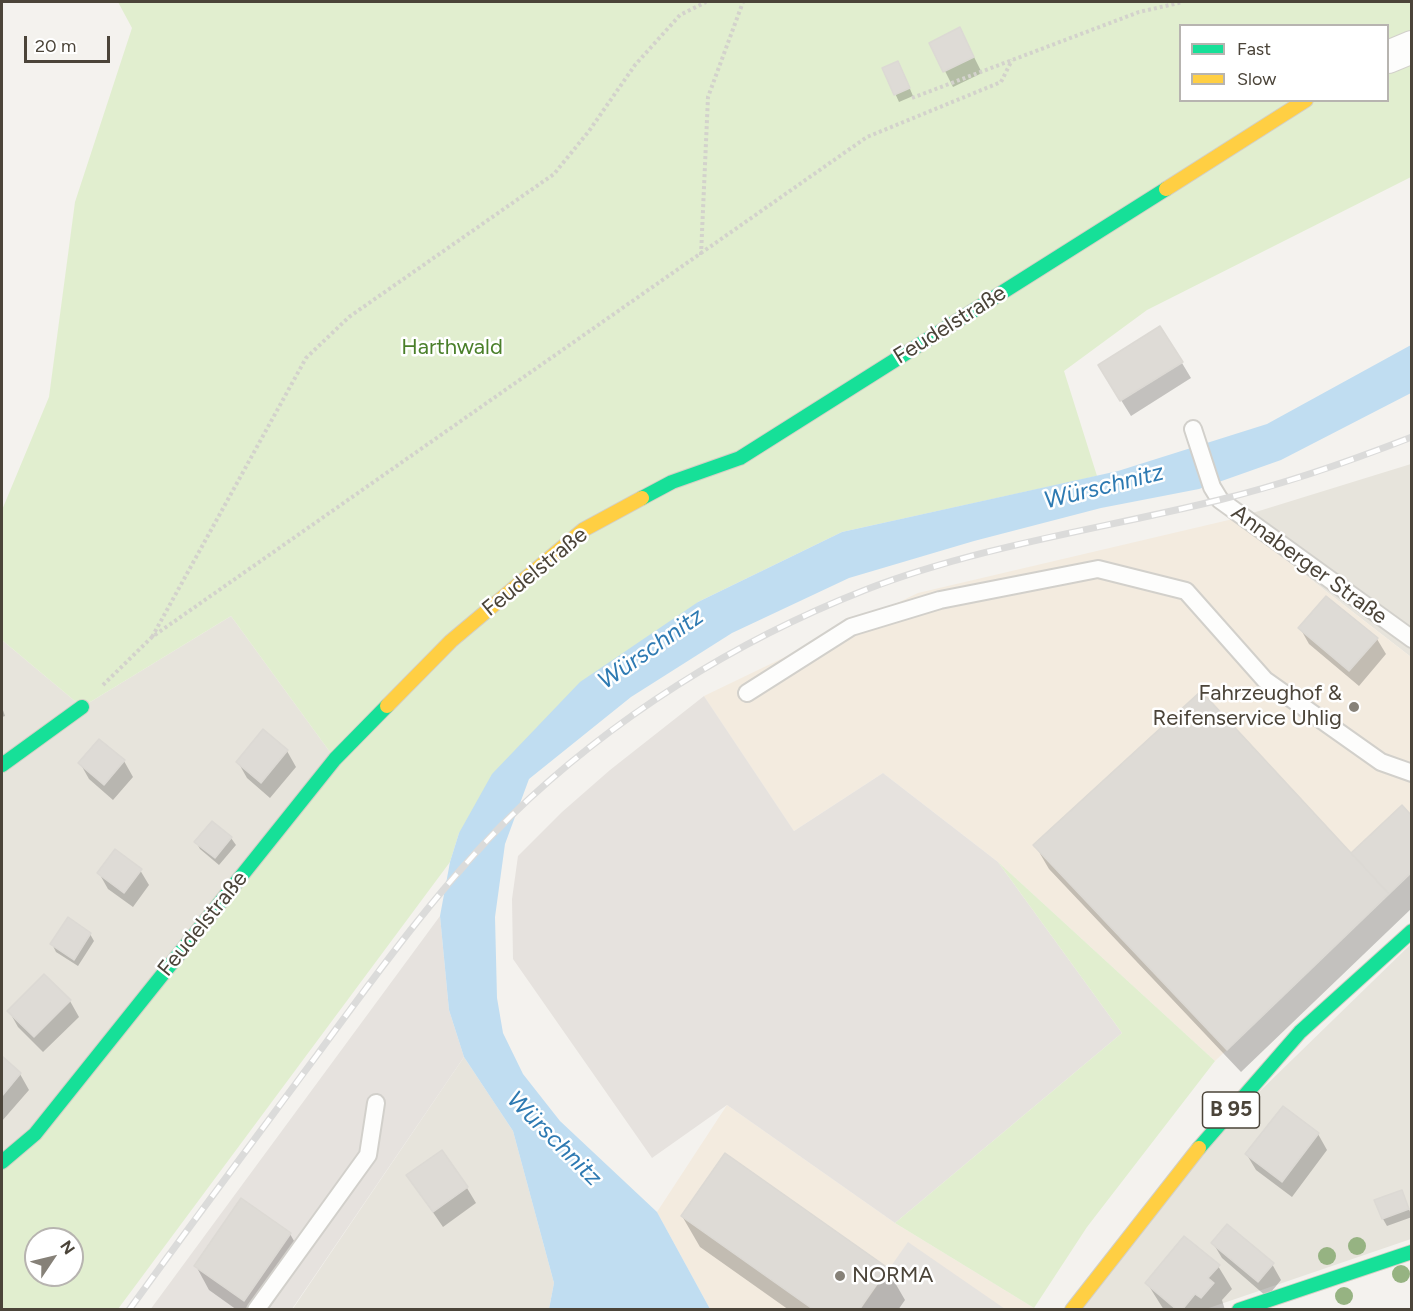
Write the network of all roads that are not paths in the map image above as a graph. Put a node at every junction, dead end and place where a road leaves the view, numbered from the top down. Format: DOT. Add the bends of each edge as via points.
graph roads {
  1 [pos="1412,47"];
  2 [pos="1389,57"];
  3 [pos="1303,102"];
  4 [pos="1193,429"];
  5 [pos="1412,639"];
  6 [pos="747,693"];
  7 [pos="82,707"];
  8 [pos="2,765"];
  9 [pos="1412,773"];
  10 [pos="1412,931"];
  11 [pos="376,1103"];
  12 [pos="2,1162"];
  13 [pos="1412,1252"];
  14 [pos="256,1310"];
  15 [pos="1072,1310"];
  16 [pos="1239,1310"];
  1 -- 2 [label="street"];
  3 -- 12 [label="street, Feudelstraße" via="740,458 672,482 583,530 451,641 335,759 35,1134"];
  4 -- 5 [label="lane, Annaberger Straße" via="1220,500"];
  6 -- 9 [label="lane" via="851,627 940,600 1098,568 1186,591 1265,680 1381,762"];
  7 -- 8 [label="street"];
  10 -- 15 [label="street, B 95" via="1349,984 1246,1091"];
  11 -- 14 [label="lane" via="368,1155"];
  13 -- 16 [label="street"];
}
